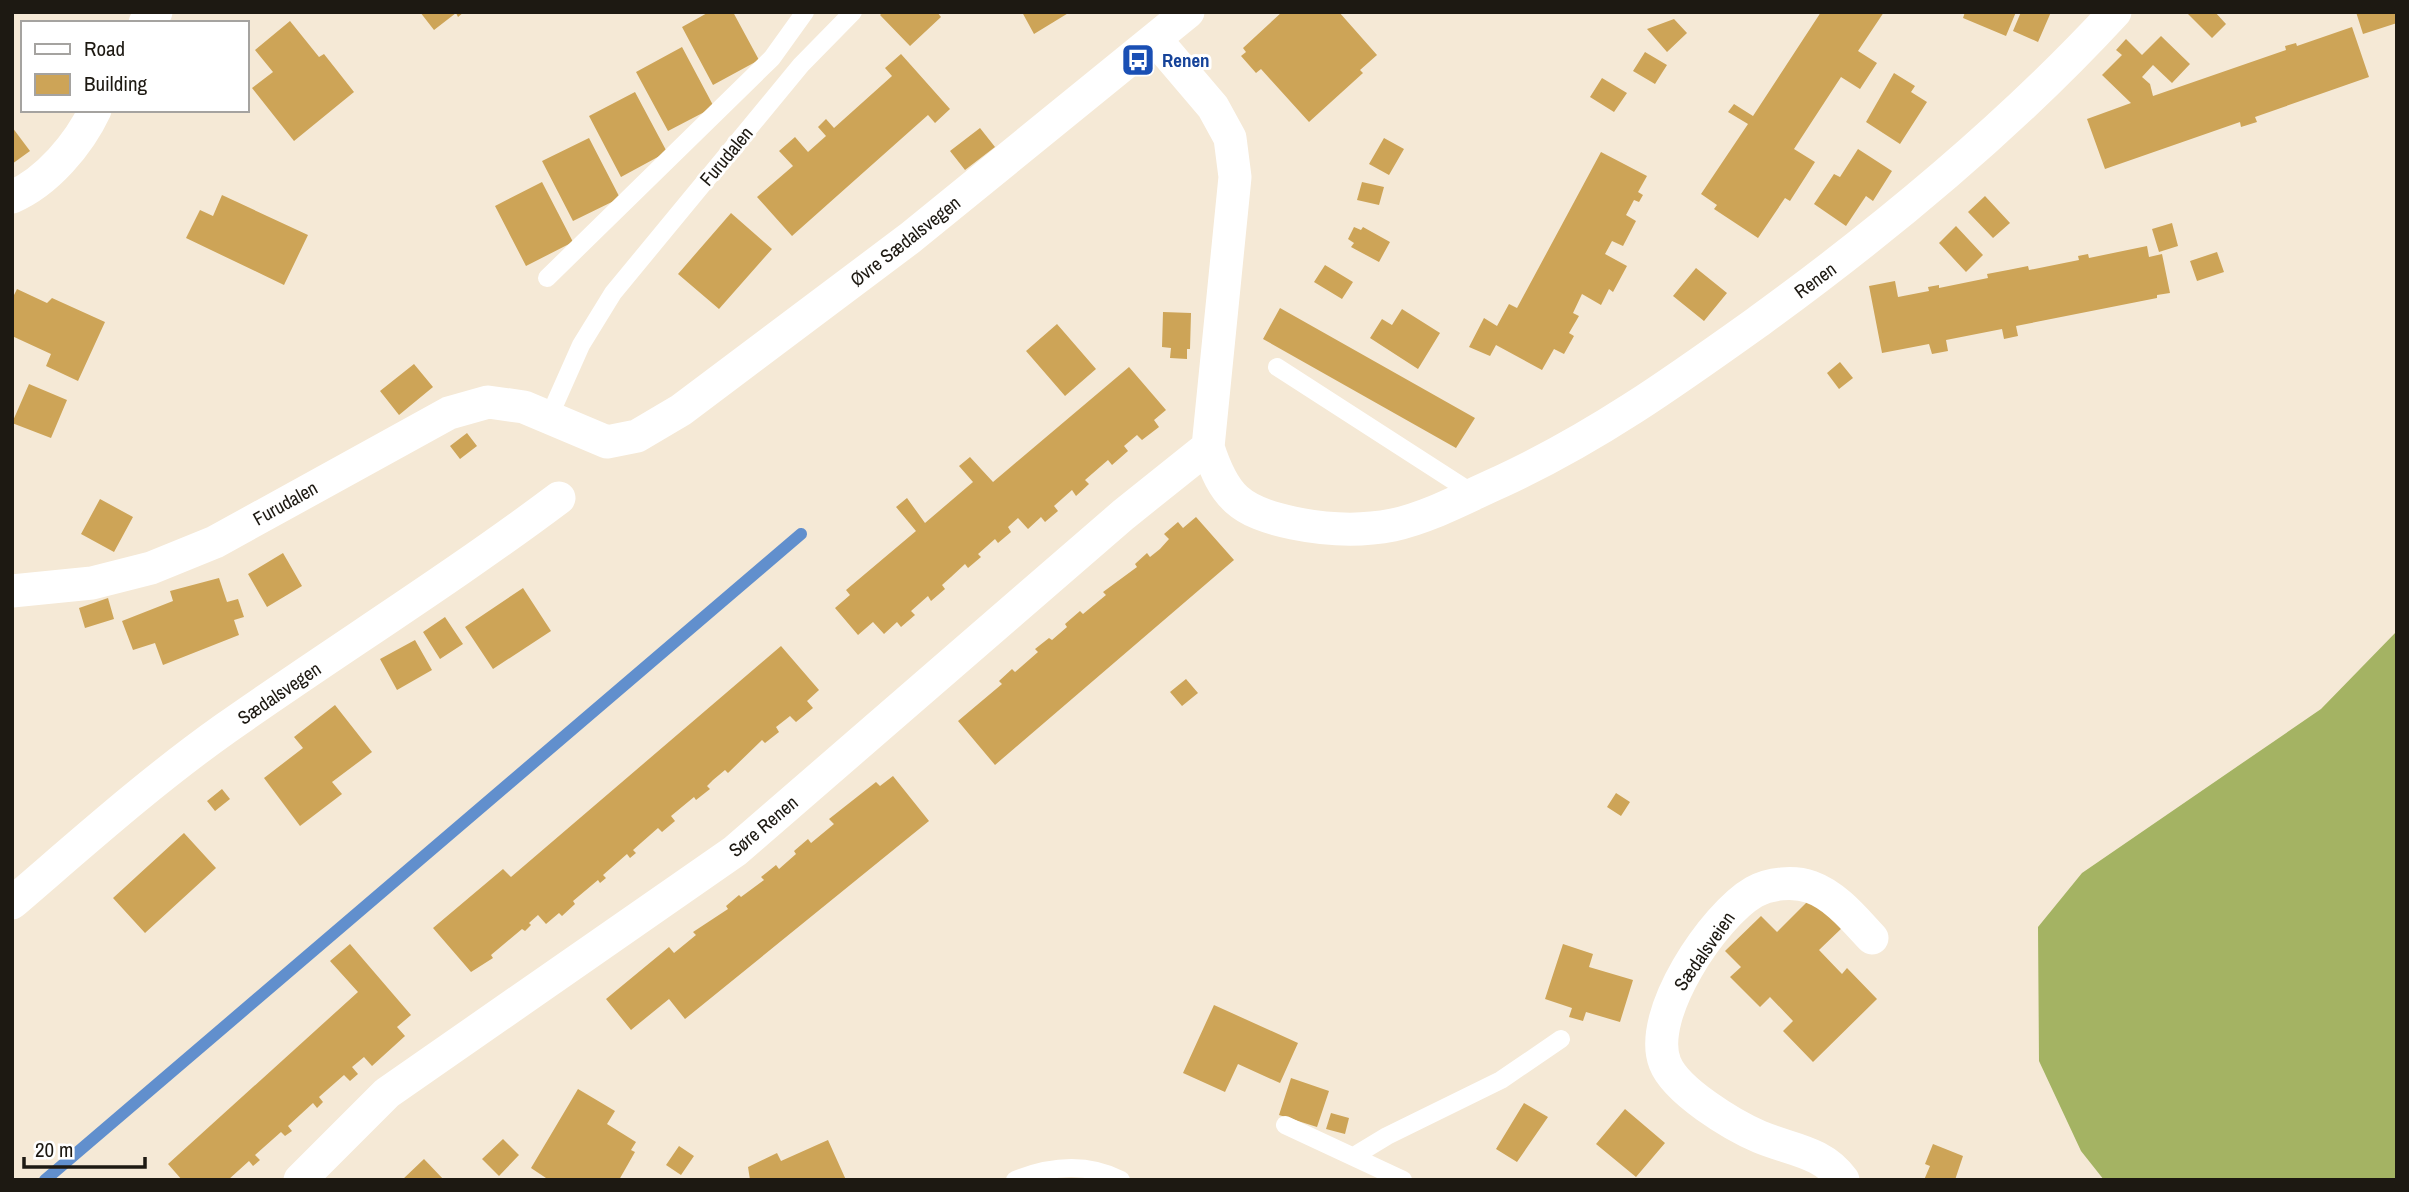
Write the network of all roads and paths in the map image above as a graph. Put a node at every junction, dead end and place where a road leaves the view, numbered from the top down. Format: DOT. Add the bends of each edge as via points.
graph roads {
  1 [pos="804,12"];
  2 [pos="853,12"];
  3 [pos="1188,12"];
  4 [pos="2115,12"];
  5 [pos="1156,40"];
  6 [pos="94,112"];
  7 [pos="12,197"];
  8 [pos="547,278"];
  9 [pos="1277,367"];
  10 [pos="549,417"];
  11 [pos="607,442"];
  12 [pos="1208,447"];
  13 [pos="1474,494"];
  14 [pos="559,498"];
  15 [pos="12,591"];
  16 [pos="12,903"];
  17 [pos="1872,938"];
  18 [pos="1561,1039"];
  19 [pos="1284,1125"];
  20 [pos="1354,1156"];
  21 [pos="300,1180"];
  22 [pos="1015,1180"];
  23 [pos="1121,1180"];
  24 [pos="1404,1180"];
  25 [pos="1843,1180"];
  1 -- 8 [label="lane" via="772,58"];
  2 -- 10 [label="lane, Furudalen" via="801,65 613,293 581,345"];
  3 -- 5 [label="street, Øvre Sædalsvegen"];
  4 -- 13 [label="street, Renen" via="2015,114 1832,268 1646,403 1547,460"];
  5 -- 11 [label="street, Øvre Sædalsvegen" via="911,238 681,410 637,436"];
  5 -- 12 [label="street, Renen" via="1213,107 1230,138 1235,177"];
  6 -- 7 [label="street" via="60,162"];
  9 -- 13 [label="lane"];
  10 -- 11 [label="street, Furudalen"];
  10 -- 15 [label="street, Furudalen" via="524,407 488,402 449,413 215,542 151,568 92,583"];
  12 -- 13 [label="street, Renen" via="1219,482 1243,506 1278,520 1334,532 1394,525"];
  12 -- 21 [label="street, Søre Renen" via="735,851 387,1093"];
  14 -- 16 [label="street, Sædalsvegen" via="225,729"];
  17 -- 25 [label="street, Sædalsveien" via="1836,902 1811,887 1781,883 1755,891 1727,912 1682,979 1667,1007 1661,1033 1664,1061 1674,1079 1759,1136 1832,1165"];
  18 -- 20 [label="lane" via="1501,1080"];
  19 -- 20 [label="lane"];
  20 -- 24 [label="lane"];
  22 -- 23 [label="lane" via="1044,1168 1076,1167"];
}
